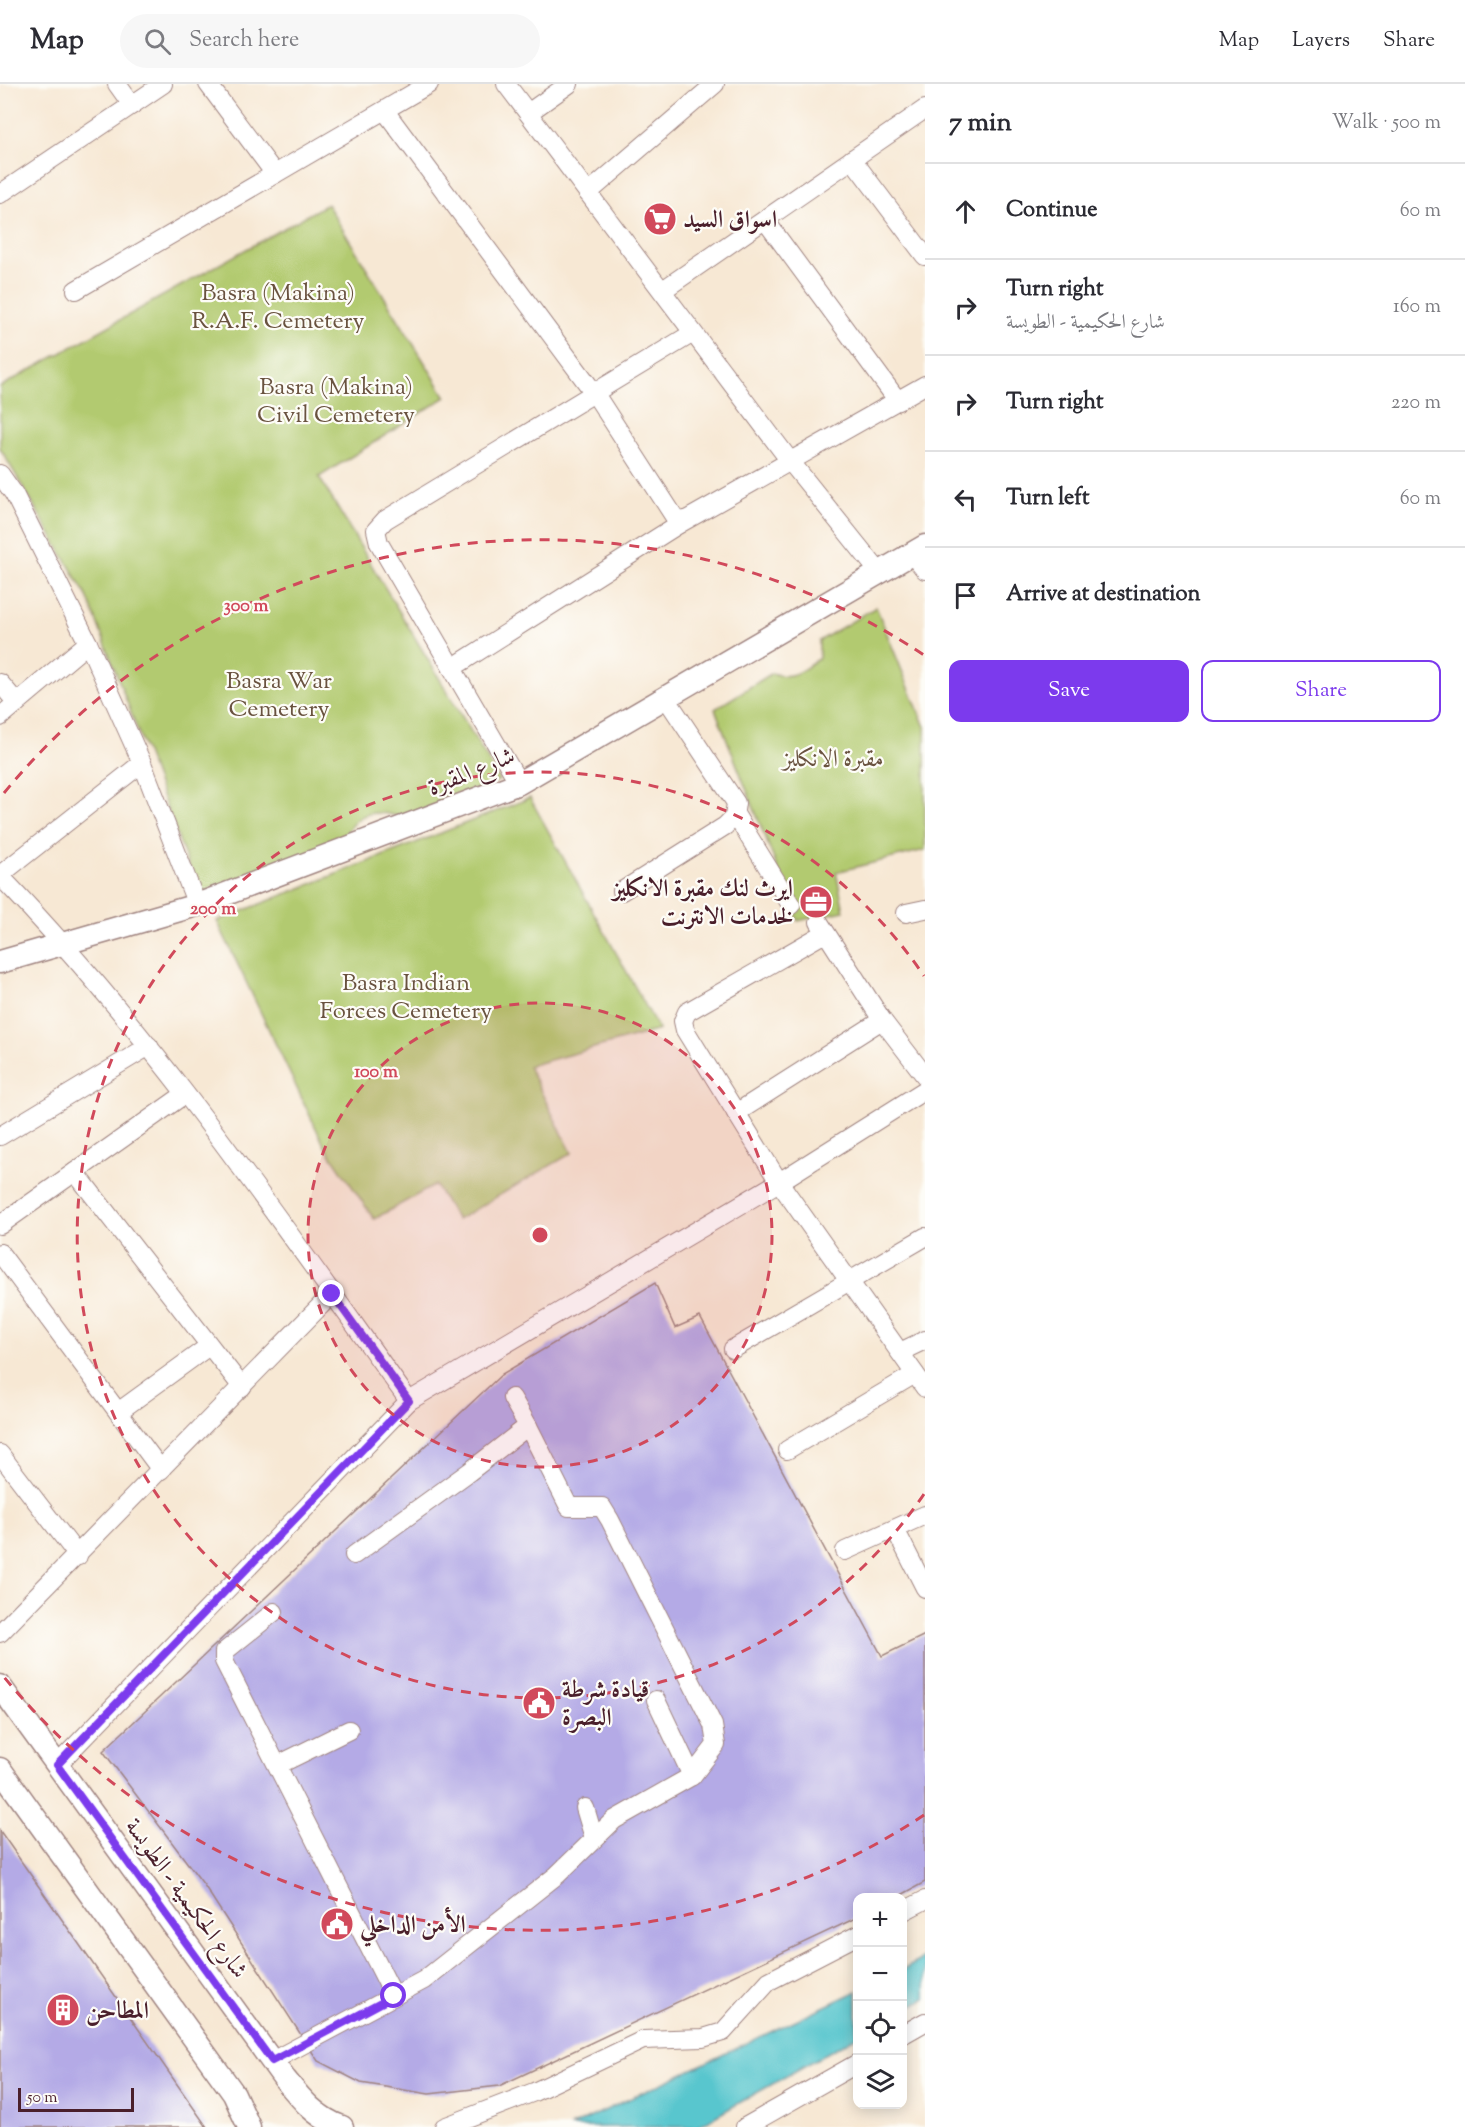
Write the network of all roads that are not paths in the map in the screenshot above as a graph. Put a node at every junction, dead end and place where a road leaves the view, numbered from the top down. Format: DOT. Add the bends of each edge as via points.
graph roads {
  1 [pos="117,84"];
  2 [pos="163,84"];
  3 [pos="208,84"];
  4 [pos="429,84"];
  5 [pos="507,84"];
  6 [pos="569,84"];
  7 [pos="715,84"];
  8 [pos="132,105"];
  9 [pos="925,109"];
  10 [pos="385,111"];
  11 [pos="528,113"];
  12 [pos="852,159"];
  13 [pos="275,174"];
  14 [pos="588,193"];
  15 [pos="0,194"];
  16 [pos="765,220"];
  17 [pos="925,256"];
  18 [pos="76,290"];
  19 [pos="663,290"];
  20 [pos="693,333"];
  21 [pos="925,385"];
  22 [pos="595,394"];
  23 [pos="898,400"];
  24 [pos="790,461"];
  25 [pos="0,474"];
  26 [pos="679,524"];
  27 [pos="921,556"];
  28 [pos="879,572"];
  29 [pos="88,643"];
  30 [pos="452,668"];
  31 [pos="0,683"];
  32 [pos="666,698"];
  33 [pos="17,703"];
  34 [pos="0,717"];
  35 [pos="142,763"];
  36 [pos="519,783"];
  37 [pos="735,814"];
  38 [pos="0,875"];
  39 [pos="622,891"];
  40 [pos="197,905"];
  41 [pos="791,905"];
  42 [pos="925,909"];
  43 [pos="906,913"];
  44 [pos="65,943"];
  45 [pos="0,962"];
  46 [pos="882,1020"];
  47 [pos="149,1046"];
  48 [pos="925,1076"];
  49 [pos="925,1090"];
  50 [pos="185,1094"];
  51 [pos="736,1113"];
  52 [pos="0,1136"];
  53 [pos="75,1172"];
  54 [pos="779,1182"];
  55 [pos="0,1225"];
  56 [pos="925,1237"];
  57 [pos="0,1253"];
  58 [pos="852,1281"];
  59 [pos="332,1294"];
  60 [pos="925,1340"];
  61 [pos="209,1346"];
  62 [pos="734,1349"];
  63 [pos="900,1352"];
  64 [pos="920,1381"];
  65 [pos="242,1388"];
  66 [pos="512,1398"];
  67 [pos="409,1401"];
  68 [pos="118,1412"];
  69 [pos="528,1426"];
  70 [pos="787,1450"];
  71 [pos="0,1454"];
  72 [pos="161,1470"];
  73 [pos="925,1515"];
  74 [pos="895,1529"];
  75 [pos="846,1551"];
  76 [pos="354,1555"];
  77 [pos="78,1556"];
  78 [pos="925,1588"];
  79 [pos="274,1612"];
  80 [pos="0,1634"];
  81 [pos="0,1686"];
  82 [pos="656,1700"];
  83 [pos="349,1730"];
  84 [pos="57,1765"];
  85 [pos="278,1765"];
  86 [pos="0,1769"];
  87 [pos="692,1776"];
  88 [pos="585,1808"];
  89 [pos="594,1838"];
  90 [pos="925,1900"];
  91 [pos="907,1910"];
  92 [pos="853,1938"];
  93 [pos="394,1996"];
  94 [pos="925,2022"];
  95 [pos="907,2033"];
  96 [pos="272,2061"];
  97 [pos="853,2066"];
  98 [pos="249,2127"];
  99 [pos="342,2127"];
  100 [pos="444,2127"];
  101 [pos="746,2127"];
  1 -- 8 [label="street"];
  2 -- 8 [label="street"];
  3 -- 13 [label="street"];
  4 -- 10 [label="street"];
  5 -- 11 [label="street"];
  6 -- 11 [label="street"];
  7 -- 14 [label="street"];
  8 -- 15 [label="street"];
  9 -- 12 [label="street"];
  10 -- 13 [label="street"];
  10 -- 22 [label="street"];
  11 -- 14 [label="street"];
  12 -- 16 [label="street"];
  12 -- 17 [label="street"];
  13 -- 18 [label="street"];
  14 -- 19 [label="street"];
  16 -- 19 [label="street"];
  16 -- 23 [label="street"];
  19 -- 20 [label="street"];
  20 -- 22 [label="street"];
  20 -- 24 [label="street"];
  21 -- 23 [label="street"];
  22 -- 26 [label="street"];
  22 -- 30 [label="street" via="385,520 376,530 379,543"];
  23 -- 24 [label="street"];
  24 -- 26 [label="street"];
  24 -- 28 [label="street"];
  25 -- 29 [label="street" via="14,494"];
  26 -- 30 [label="street"];
  27 -- 28 [label="main road, شارع المقبرة"];
  28 -- 32 [label="main road, شارع المقبرة"];
  29 -- 33 [label="street"];
  29 -- 35 [label="street"];
  30 -- 36 [label="street"];
  31 -- 33 [label="street"];
  32 -- 36 [label="main road, شارع المقبرة"];
  32 -- 37 [label="street" via="736,803"];
  33 -- 34 [label="street"];
  35 -- 38 [label="street"];
  35 -- 40 [label="street"];
  36 -- 40 [label="main road, شارع المقبرة"];
  37 -- 39 [label="street" via="725,826"];
  37 -- 41 [label="street"];
  38 -- 44 [label="street"];
  40 -- 44 [label="main road, شارع المقبرة"];
  42 -- 43 [label="street"];
  44 -- 45 [label="main road, شارع المقبرة"];
  44 -- 47 [label="street"];
  46 -- 48 [label="street"];
  46 -- 51 [label="street"];
  46 -- 51 [label="street" via="822,928 687,1012 685,1030"];
  47 -- 50 [label="street"];
  47 -- 52 [label="street"];
  49 -- 54 [label="street"];
  50 -- 53 [label="street"];
  50 -- 59 [label="street"];
  51 -- 54 [label="street"];
  53 -- 55 [label="street"];
  53 -- 61 [label="street"];
  54 -- 58 [label="street"];
  54 -- 67 [label="street"];
  56 -- 58 [label="street"];
  57 -- 68 [label="street"];
  58 -- 62 [label="street"];
  58 -- 63 [label="street"];
  59 -- 65 [label="street"];
  59 -- 67 [label="street"];
  60 -- 63 [label="street"];
  61 -- 65 [label="street"];
  61 -- 68 [label="street"];
  63 -- 64 [label="street"];
  64 -- 70 [label="street"];
  65 -- 72 [label="street"];
  66 -- 69 [label="street"];
  67 -- 84 [label="street"];
  68 -- 72 [label="street"];
  69 -- 76 [label="street"];
  69 -- 87 [label="street" via="569,1507 602,1507 713,1725 716,1745"];
  71 -- 77 [label="street"];
  72 -- 77 [label="street"];
  73 -- 74 [label="street"];
  74 -- 75 [label="street"];
  74 -- 78 [label="street"];
  77 -- 80 [label="street"];
  79 -- 85 [label="street" via="232,1643 224,1652 224,1661"];
  81 -- 84 [label="main road, شارع الحكيمية - الطويسة"];
  82 -- 87 [label="street"];
  83 -- 85 [label="street"];
  84 -- 96 [label="main road, شارع الحكيمية - الطويسة"];
  85 -- 93 [label="street"];
  86 -- 98 [label="main road" via="234,2094"];
  87 -- 89 [label="street" via="614,1820"];
  88 -- 89 [label="street"];
  89 -- 93 [label="street" via="557,1875 424,1980"];
  90 -- 91 [label="street"];
  92 -- 100 [label="street" via="769,1981 723,2032 703,2038 643,2040 534,2092"];
  93 -- 96 [label="street"];
  94 -- 95 [label="street"];
  96 -- 99 [label="main road, شارع الحكيمية - الطويسة" via="308,2107"];
  97 -- 101 [label="street"];
}
